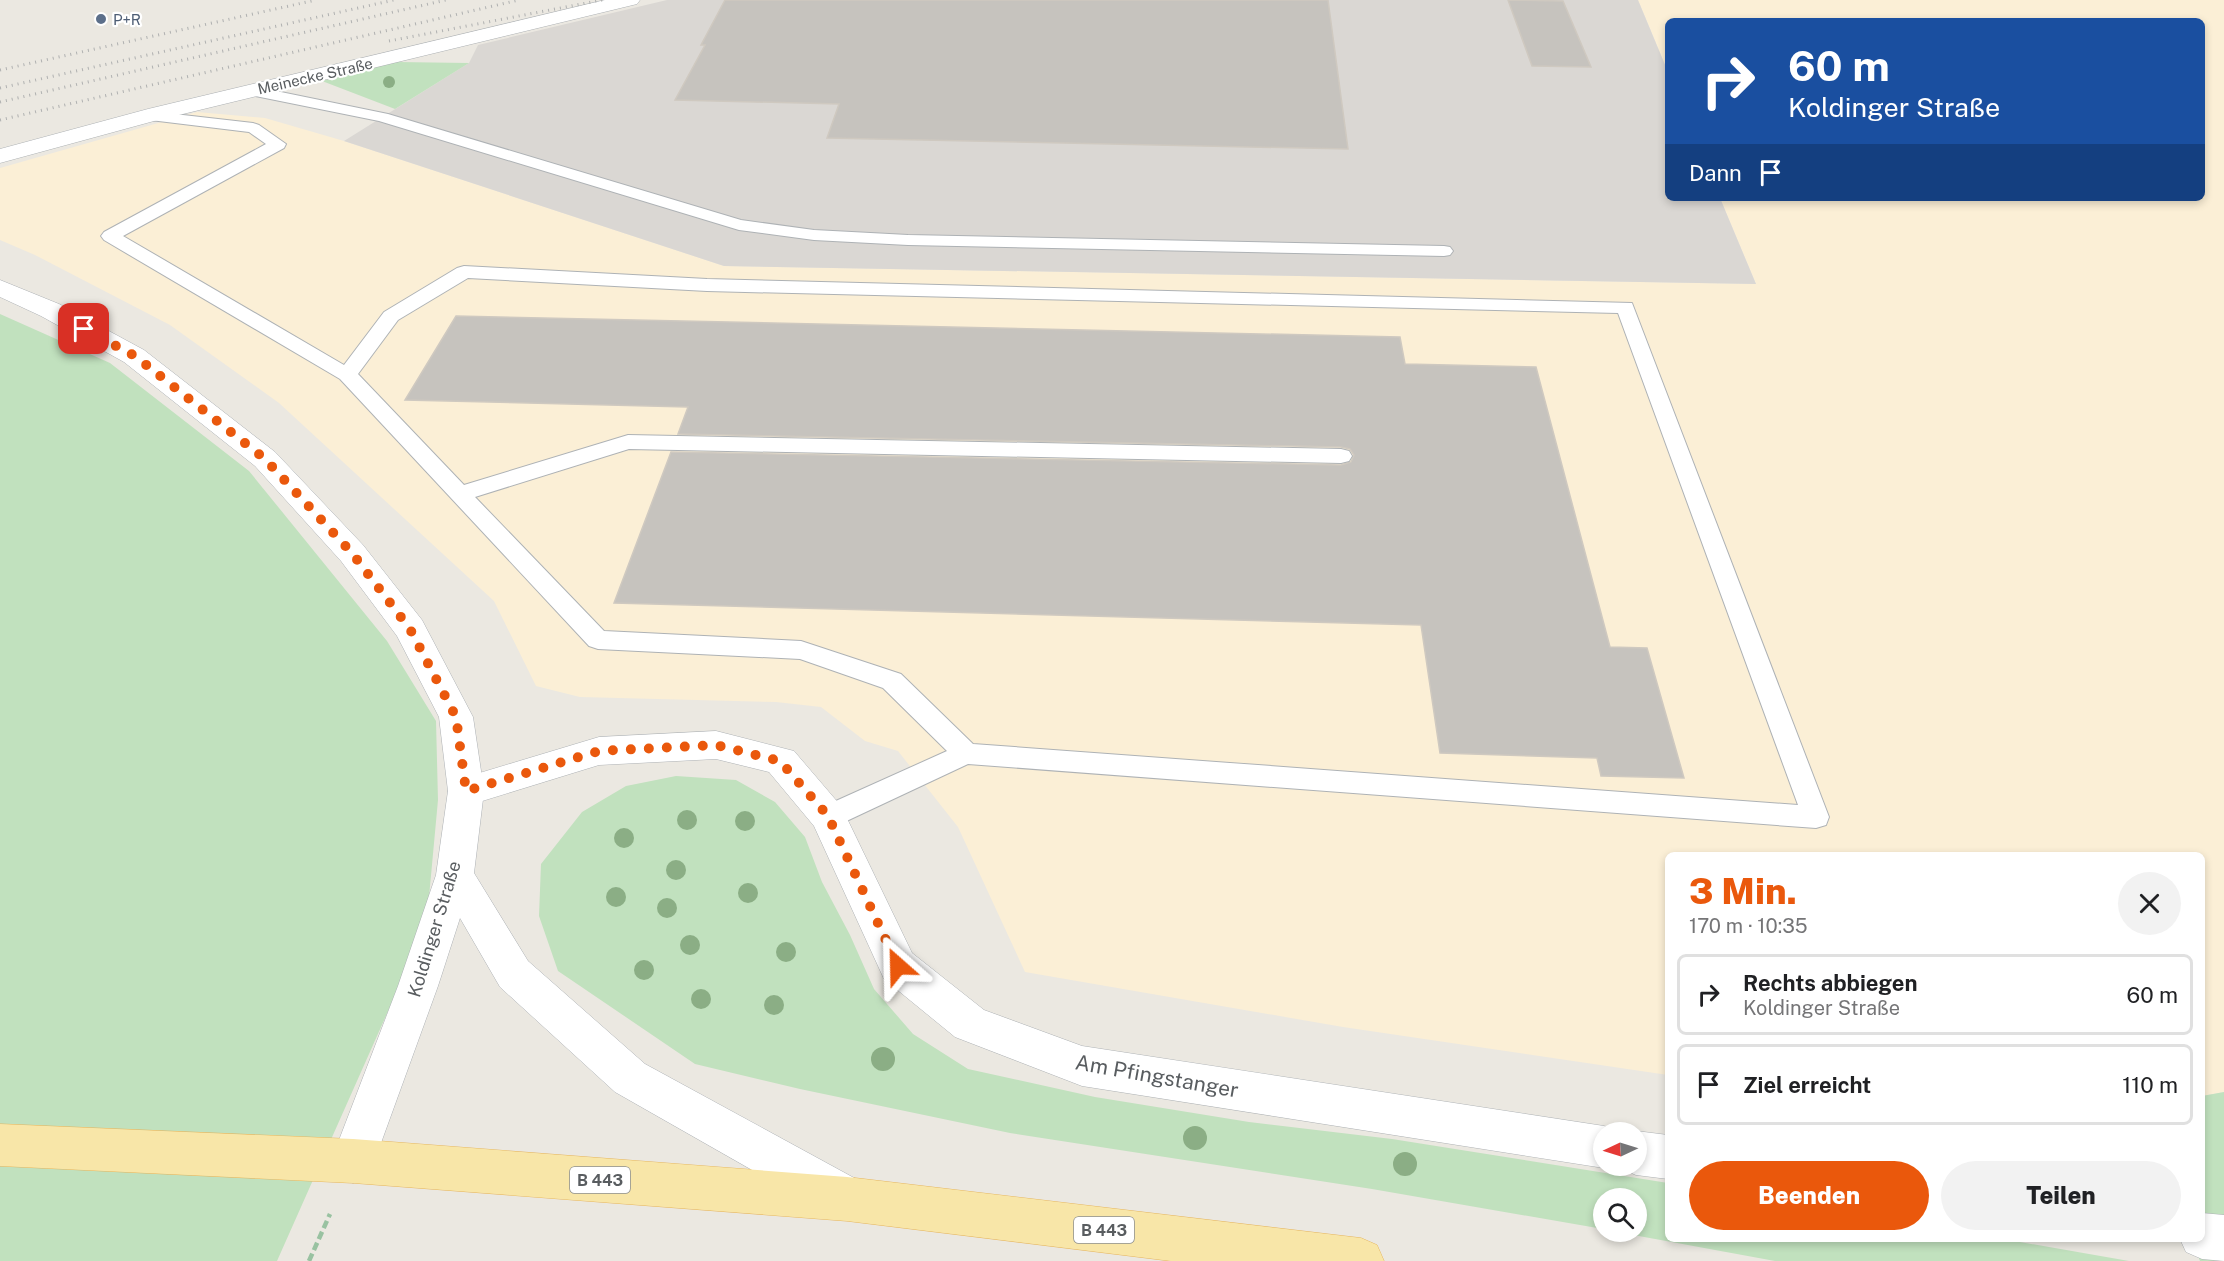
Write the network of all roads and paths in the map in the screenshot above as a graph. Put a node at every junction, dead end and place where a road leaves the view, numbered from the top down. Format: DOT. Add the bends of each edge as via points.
graph roads {
  1 [pos="630,0"];
  2 [pos="251,91"];
  3 [pos="148,116"];
  4 [pos="0,156"];
  5 [pos="1444,251"];
  6 [pos="0,288"];
  7 [pos="347,375"];
  8 [pos="1341,456"];
  9 [pos="459,494"];
  10 [pos="966,754"];
  11 [pos="466,791"];
  12 [pos="828,816"];
  13 [pos="455,875"];
  14 [pos="0,1145"];
  15 [pos="1593,1146"];
  16 [pos="1647,1155"];
  17 [pos="1665,1158"];
  18 [pos="353,1161"];
  19 [pos="847,1199"];
  20 [pos="2205,1236"];
  21 [pos="2224,1238"];
  22 [pos="1360,1261"];
  1 -- 2 [label="street, Meinecke Straße"];
  2 -- 3 [label="street, Meinecke Straße"];
  2 -- 5 [label="lane" via="382,117 750,227 908,240"];
  3 -- 4 [label="street, Meinecke Straße"];
  3 -- 7 [label="lane" via="254,128 278,144 110,237"];
  6 -- 11 [label="street, Koldinger Straße" via="135,356 273,467 352,553 410,629 456,717"];
  7 -- 9 [label="lane"];
  7 -- 10 [label="lane" via="391,316 464,272 707,285 1625,307 1815,817"];
  8 -- 9 [label="lane" via="628,442"];
  9 -- 10 [label="lane" via="598,640 801,651 892,681"];
  10 -- 12 [label="lane"];
  11 -- 12 [label="street, Am Pfingstanger" via="599,751 716,745 780,761"];
  11 -- 13 [label="street, Koldinger Straße"];
  12 -- 15 [label="street, Am Pfingstanger" via="898,966 970,1024 1082,1066"];
  13 -- 18 [label="street, Koldinger Straße"];
  13 -- 19 [label="street" via="514,974 630,1078"];
  14 -- 18 [label="main road, B 443"];
  16 -- 17 [label="street"];
  18 -- 19 [label="main road, B 443"];
  19 -- 22 [label="main road, B 443"];
  20 -- 21 [label="street"];
}
